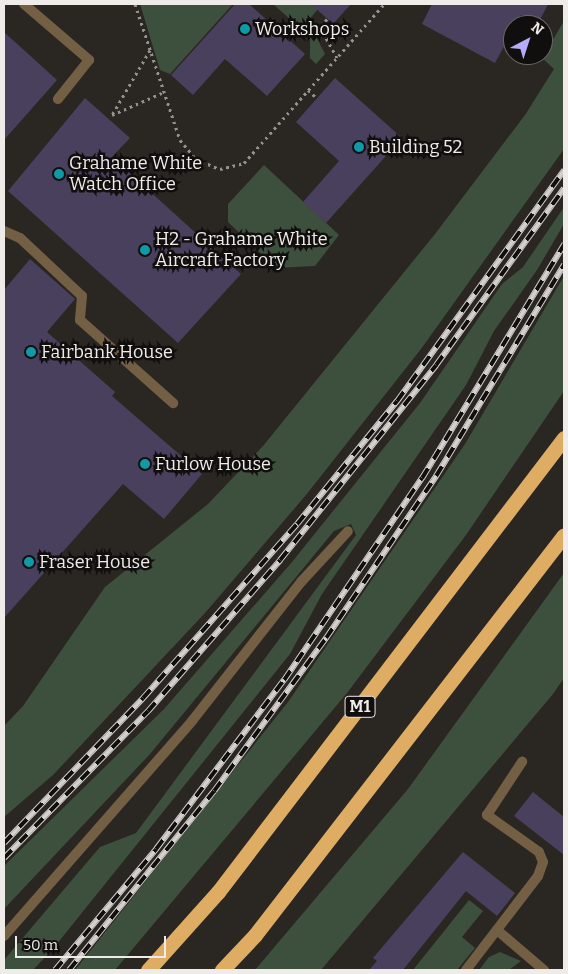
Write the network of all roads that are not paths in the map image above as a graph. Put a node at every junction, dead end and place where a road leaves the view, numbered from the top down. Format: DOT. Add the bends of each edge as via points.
graph roads {
  1 [pos="24,4"];
  2 [pos="58,99"];
  3 [pos="4,231"];
  4 [pos="173,403"];
  5 [pos="564,438"];
  6 [pos="348,531"];
  7 [pos="564,535"];
  8 [pos="522,762"];
  9 [pos="497,930"];
  10 [pos="4,936"];
  11 [pos="148,970"];
  12 [pos="222,970"];
  13 [pos="466,970"];
  14 [pos="544,970"];
  1 -- 2 [label="lane" via="89,60"];
  3 -- 4 [label="lane" via="20,238 82,296 80,320"];
  5 -- 11 [label="highway, M1" via="218,892"];
  6 -- 10 [label="lane" via="301,582 186,728"];
  7 -- 12 [label="highway" via="255,935"];
  8 -- 9 [label="lane" via="487,815 539,852 543,862 538,876"];
  9 -- 13 [label="lane"];
  9 -- 14 [label="lane"];
}
